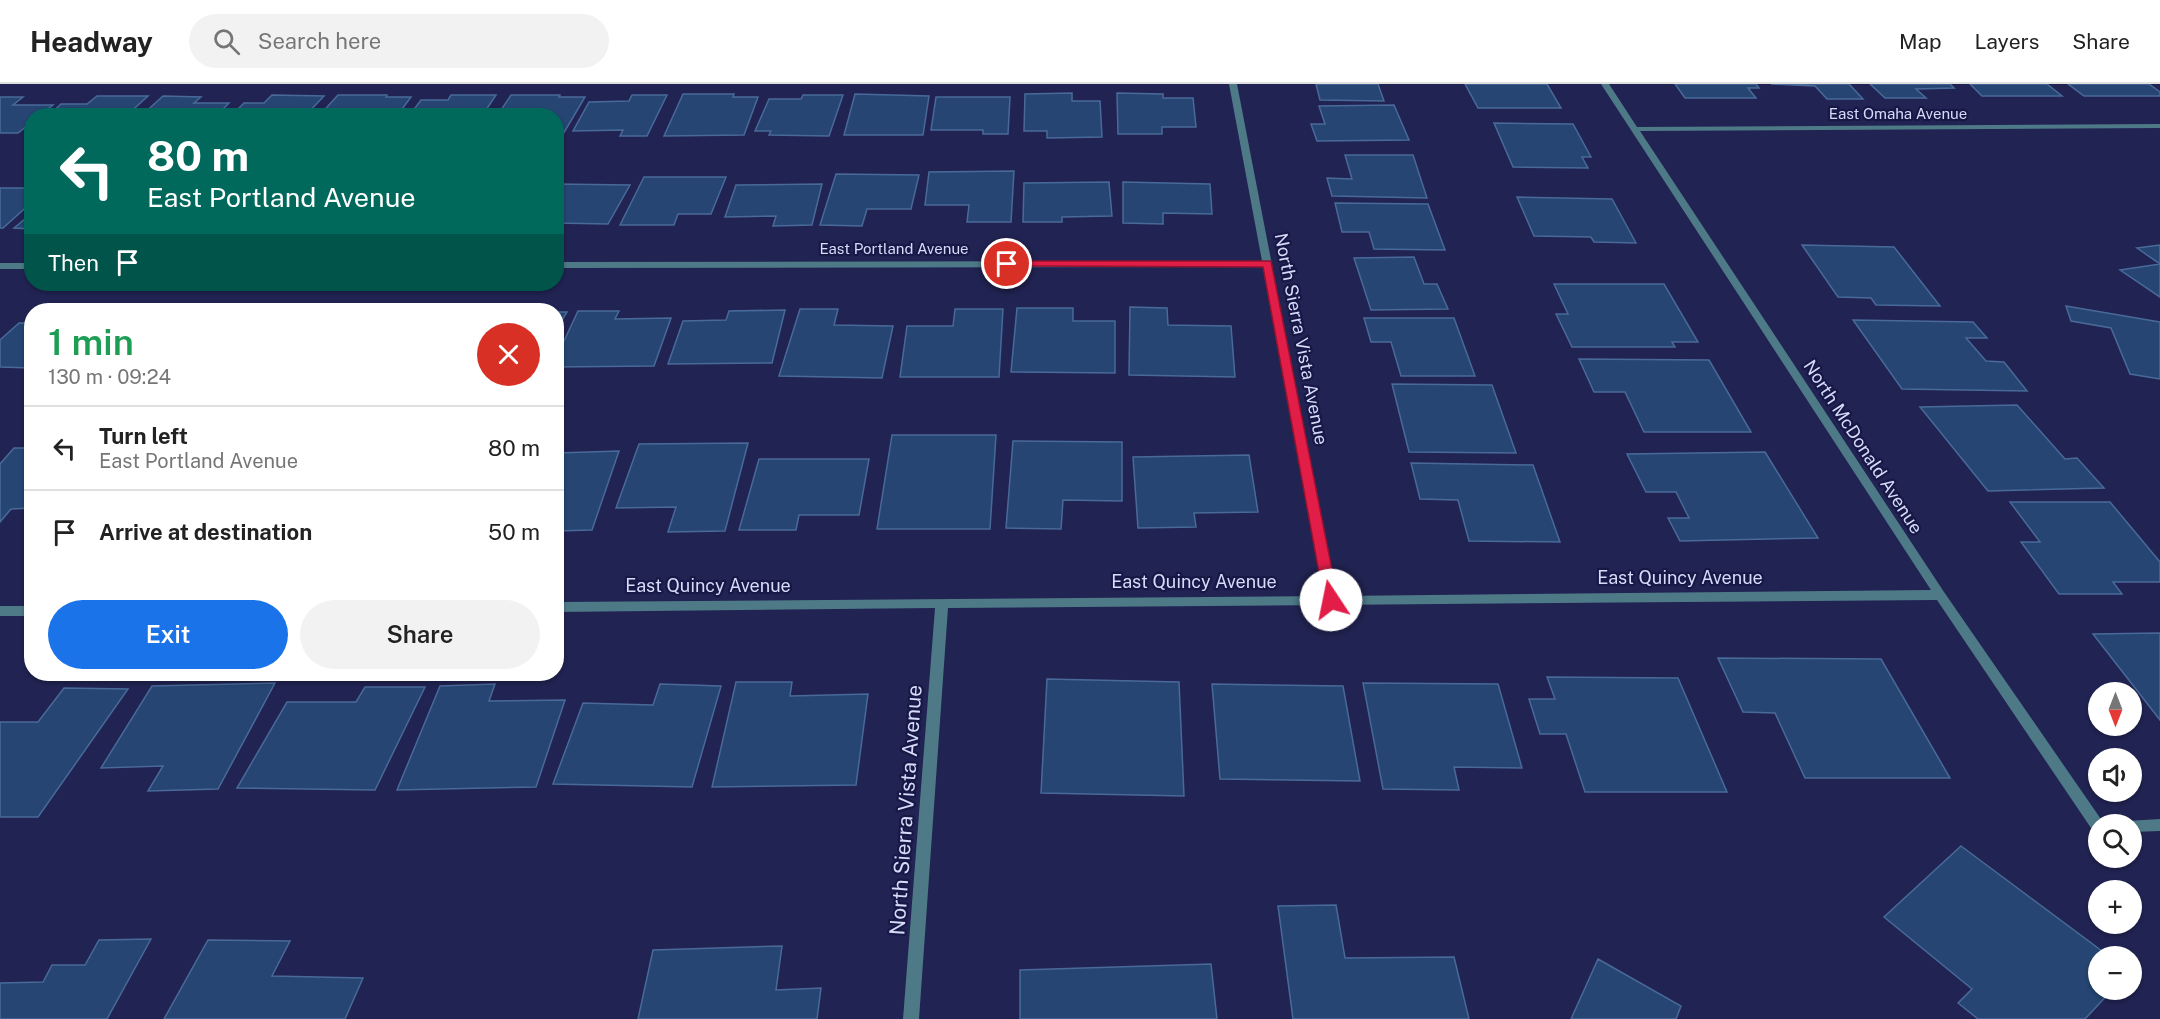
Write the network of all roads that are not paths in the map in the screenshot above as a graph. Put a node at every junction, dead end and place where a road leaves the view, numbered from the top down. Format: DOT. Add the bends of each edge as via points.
graph roads {
  1 [pos="1233,84"];
  2 [pos="1605,84"];
  3 [pos="2160,126"];
  4 [pos="1635,129"];
  5 [pos="1267,264"];
  6 [pos="564,265"];
  7 [pos="0,266"];
  8 [pos="24,266"];
  9 [pos="1940,595"];
  10 [pos="1331,600"];
  11 [pos="942,604"];
  12 [pos="564,607"];
  13 [pos="0,611"];
  14 [pos="24,611"];
  15 [pos="2090,814"];
  16 [pos="2160,825"];
  17 [pos="2142,826"];
  18 [pos="911,1019"];
  1 -- 5 [label="street, North Sierra Vista Avenue"];
  2 -- 4 [label="street, North McDonald Avenue"];
  3 -- 4 [label="street, East Omaha Avenue"];
  4 -- 9 [label="street, North McDonald Avenue"];
  5 -- 6 [label="street, East Portland Avenue"];
  5 -- 10 [label="street, North Sierra Vista Avenue"];
  7 -- 8 [label="street"];
  9 -- 10 [label="street, East Quincy Avenue"];
  9 -- 15 [label="street, North McDonald Avenue"];
  10 -- 11 [label="street, East Quincy Avenue"];
  11 -- 12 [label="street, East Quincy Avenue"];
  11 -- 18 [label="street, North Sierra Vista Avenue"];
  13 -- 14 [label="street"];
  16 -- 17 [label="street"];
}
